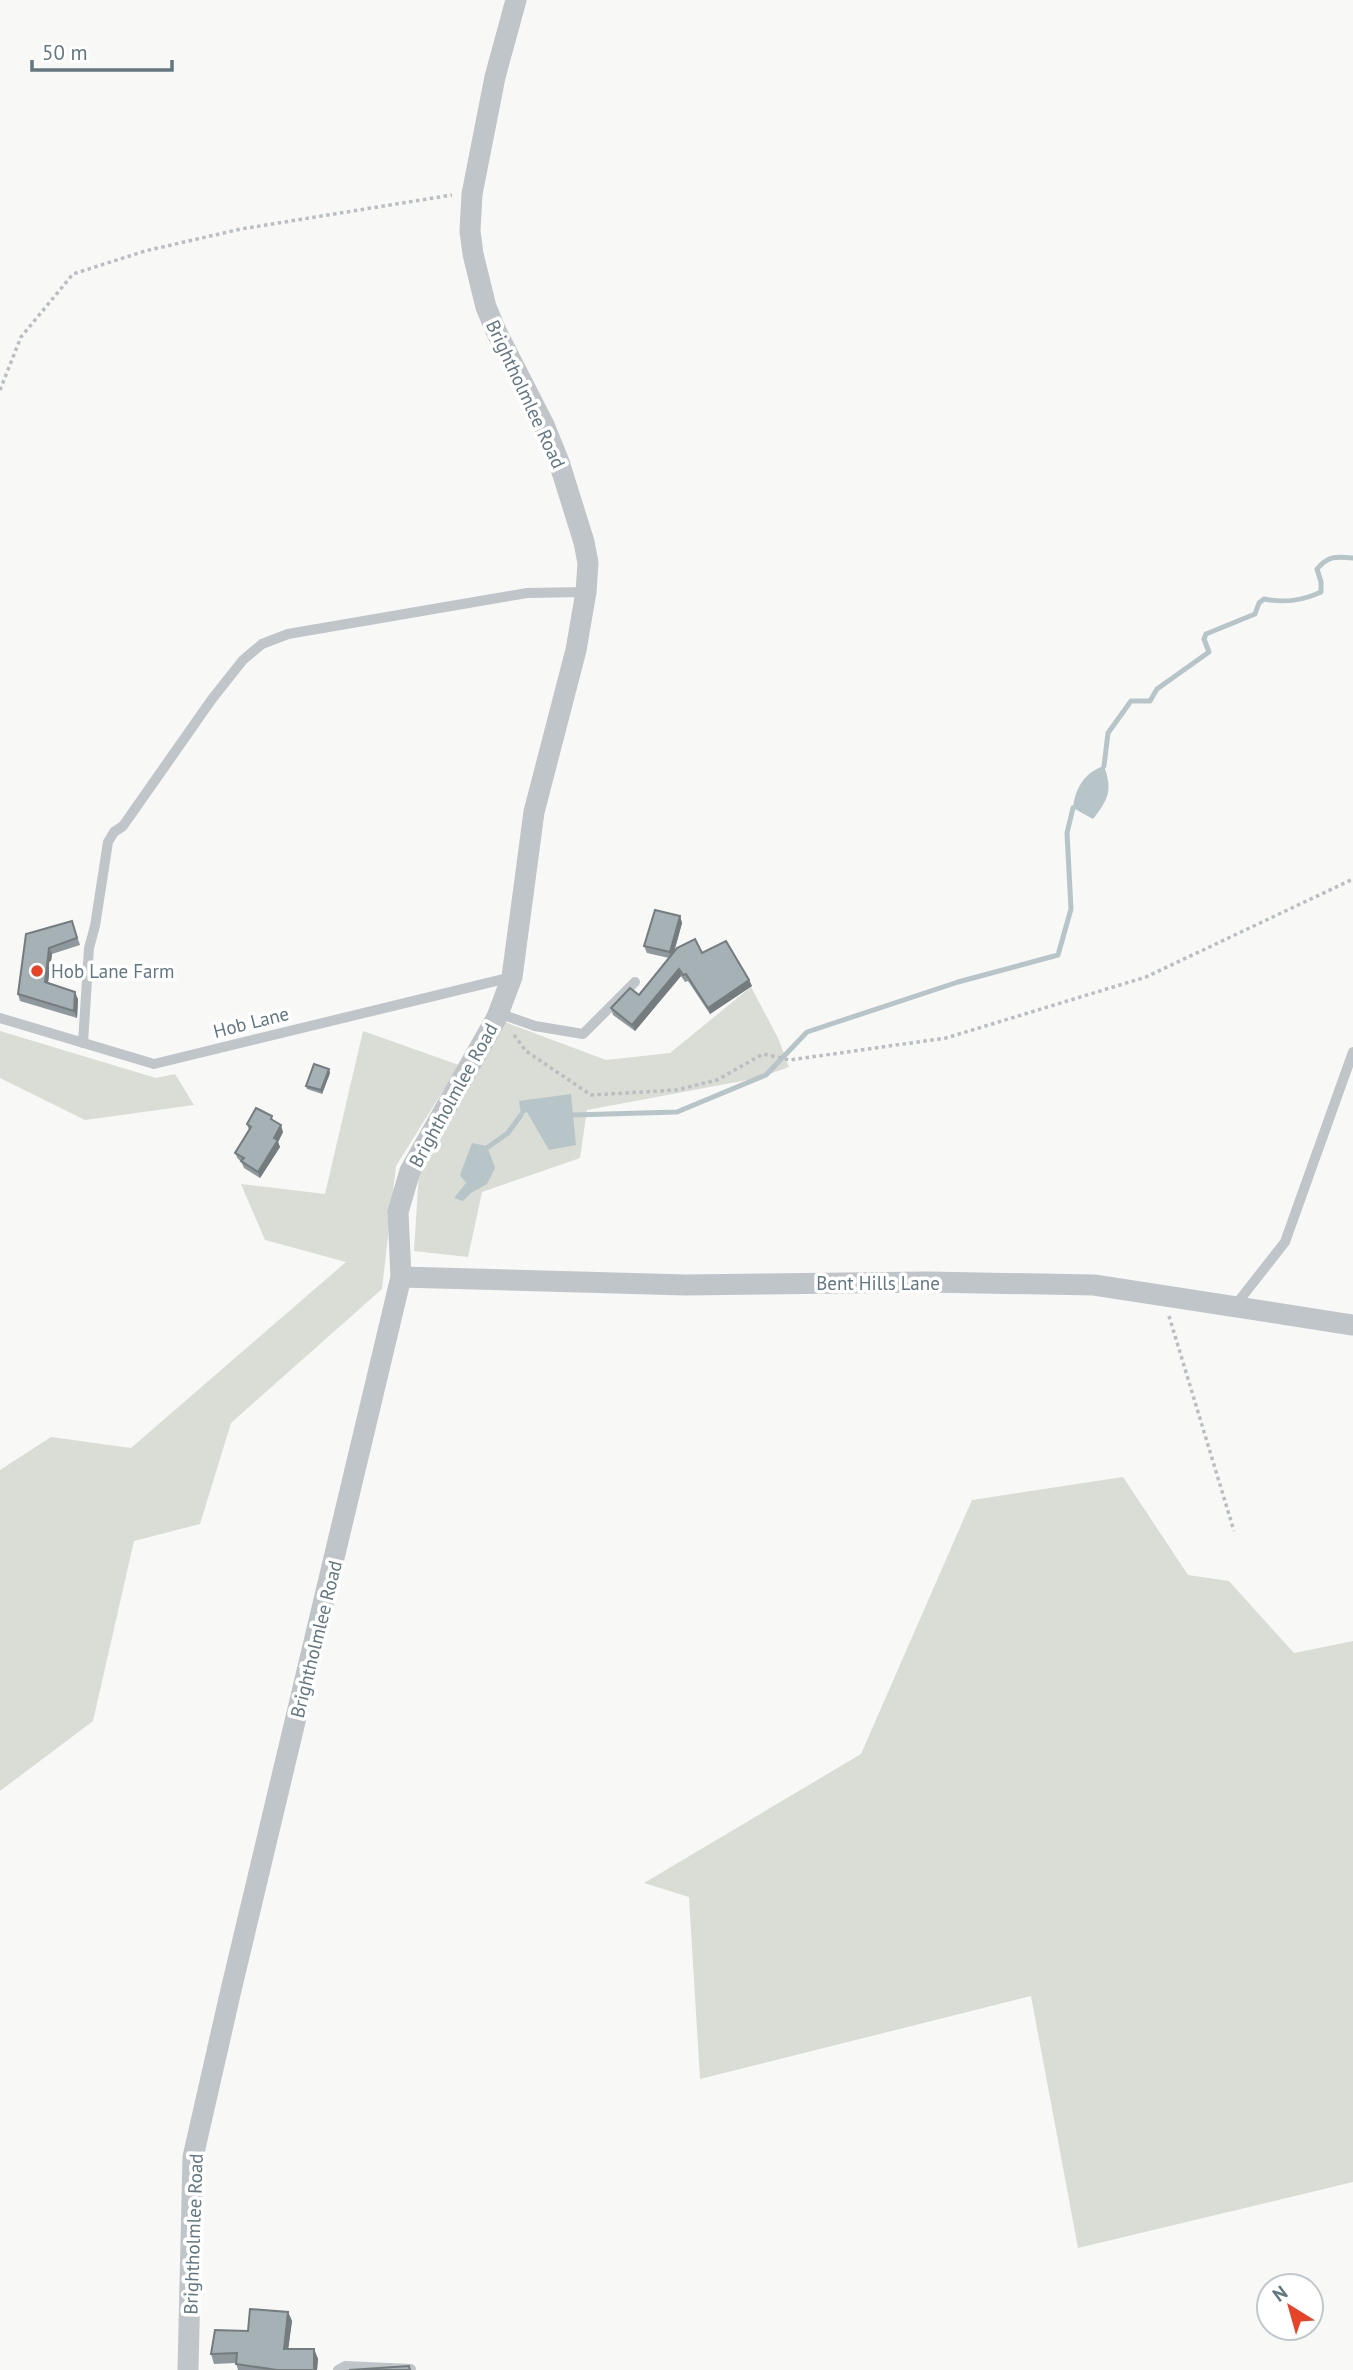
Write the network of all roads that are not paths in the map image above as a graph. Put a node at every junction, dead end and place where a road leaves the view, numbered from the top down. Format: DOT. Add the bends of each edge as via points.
graph roads {
  1 [pos="516,0"];
  2 [pos="586,592"];
  3 [pos="512,977"];
  4 [pos="635,982"];
  5 [pos="496,1017"];
  6 [pos="0,1018"];
  7 [pos="83,1043"];
  8 [pos="1353,1052"];
  9 [pos="401,1277"];
  10 [pos="1234,1307"];
  11 [pos="1353,1325"];
  12 [pos="411,2369"];
  13 [pos="188,2370"];
  14 [pos="338,2370"];
  1 -- 2 [label="street, Brightholmlee Road" via="495,78 472,194 470,231 486,307 559,462 584,542"];
  2 -- 3 [label="street, Brightholmlee Road" via="576,650 534,812"];
  2 -- 7 [label="lane" via="527,593 288,634 262,644 243,660 108,842 89,948"];
  3 -- 5 [label="street, Brightholmlee Road"];
  3 -- 7 [label="lane, Hob Lane" via="154,1064"];
  4 -- 5 [label="lane" via="583,1034"];
  5 -- 9 [label="street, Brightholmlee Road" via="410,1171 398,1212"];
  6 -- 7 [label="lane, Hob Lane"];
  8 -- 10 [label="lane" via="1285,1242"];
  9 -- 10 [label="street, Bent Hills Lane" via="686,1285 1094,1285"];
  9 -- 13 [label="street, Brightholmlee Road" via="193,2157"];
  10 -- 11 [label="street, Bent Hills Lane"];
  12 -- 14 [label="lane" via="345,2366"];
}
